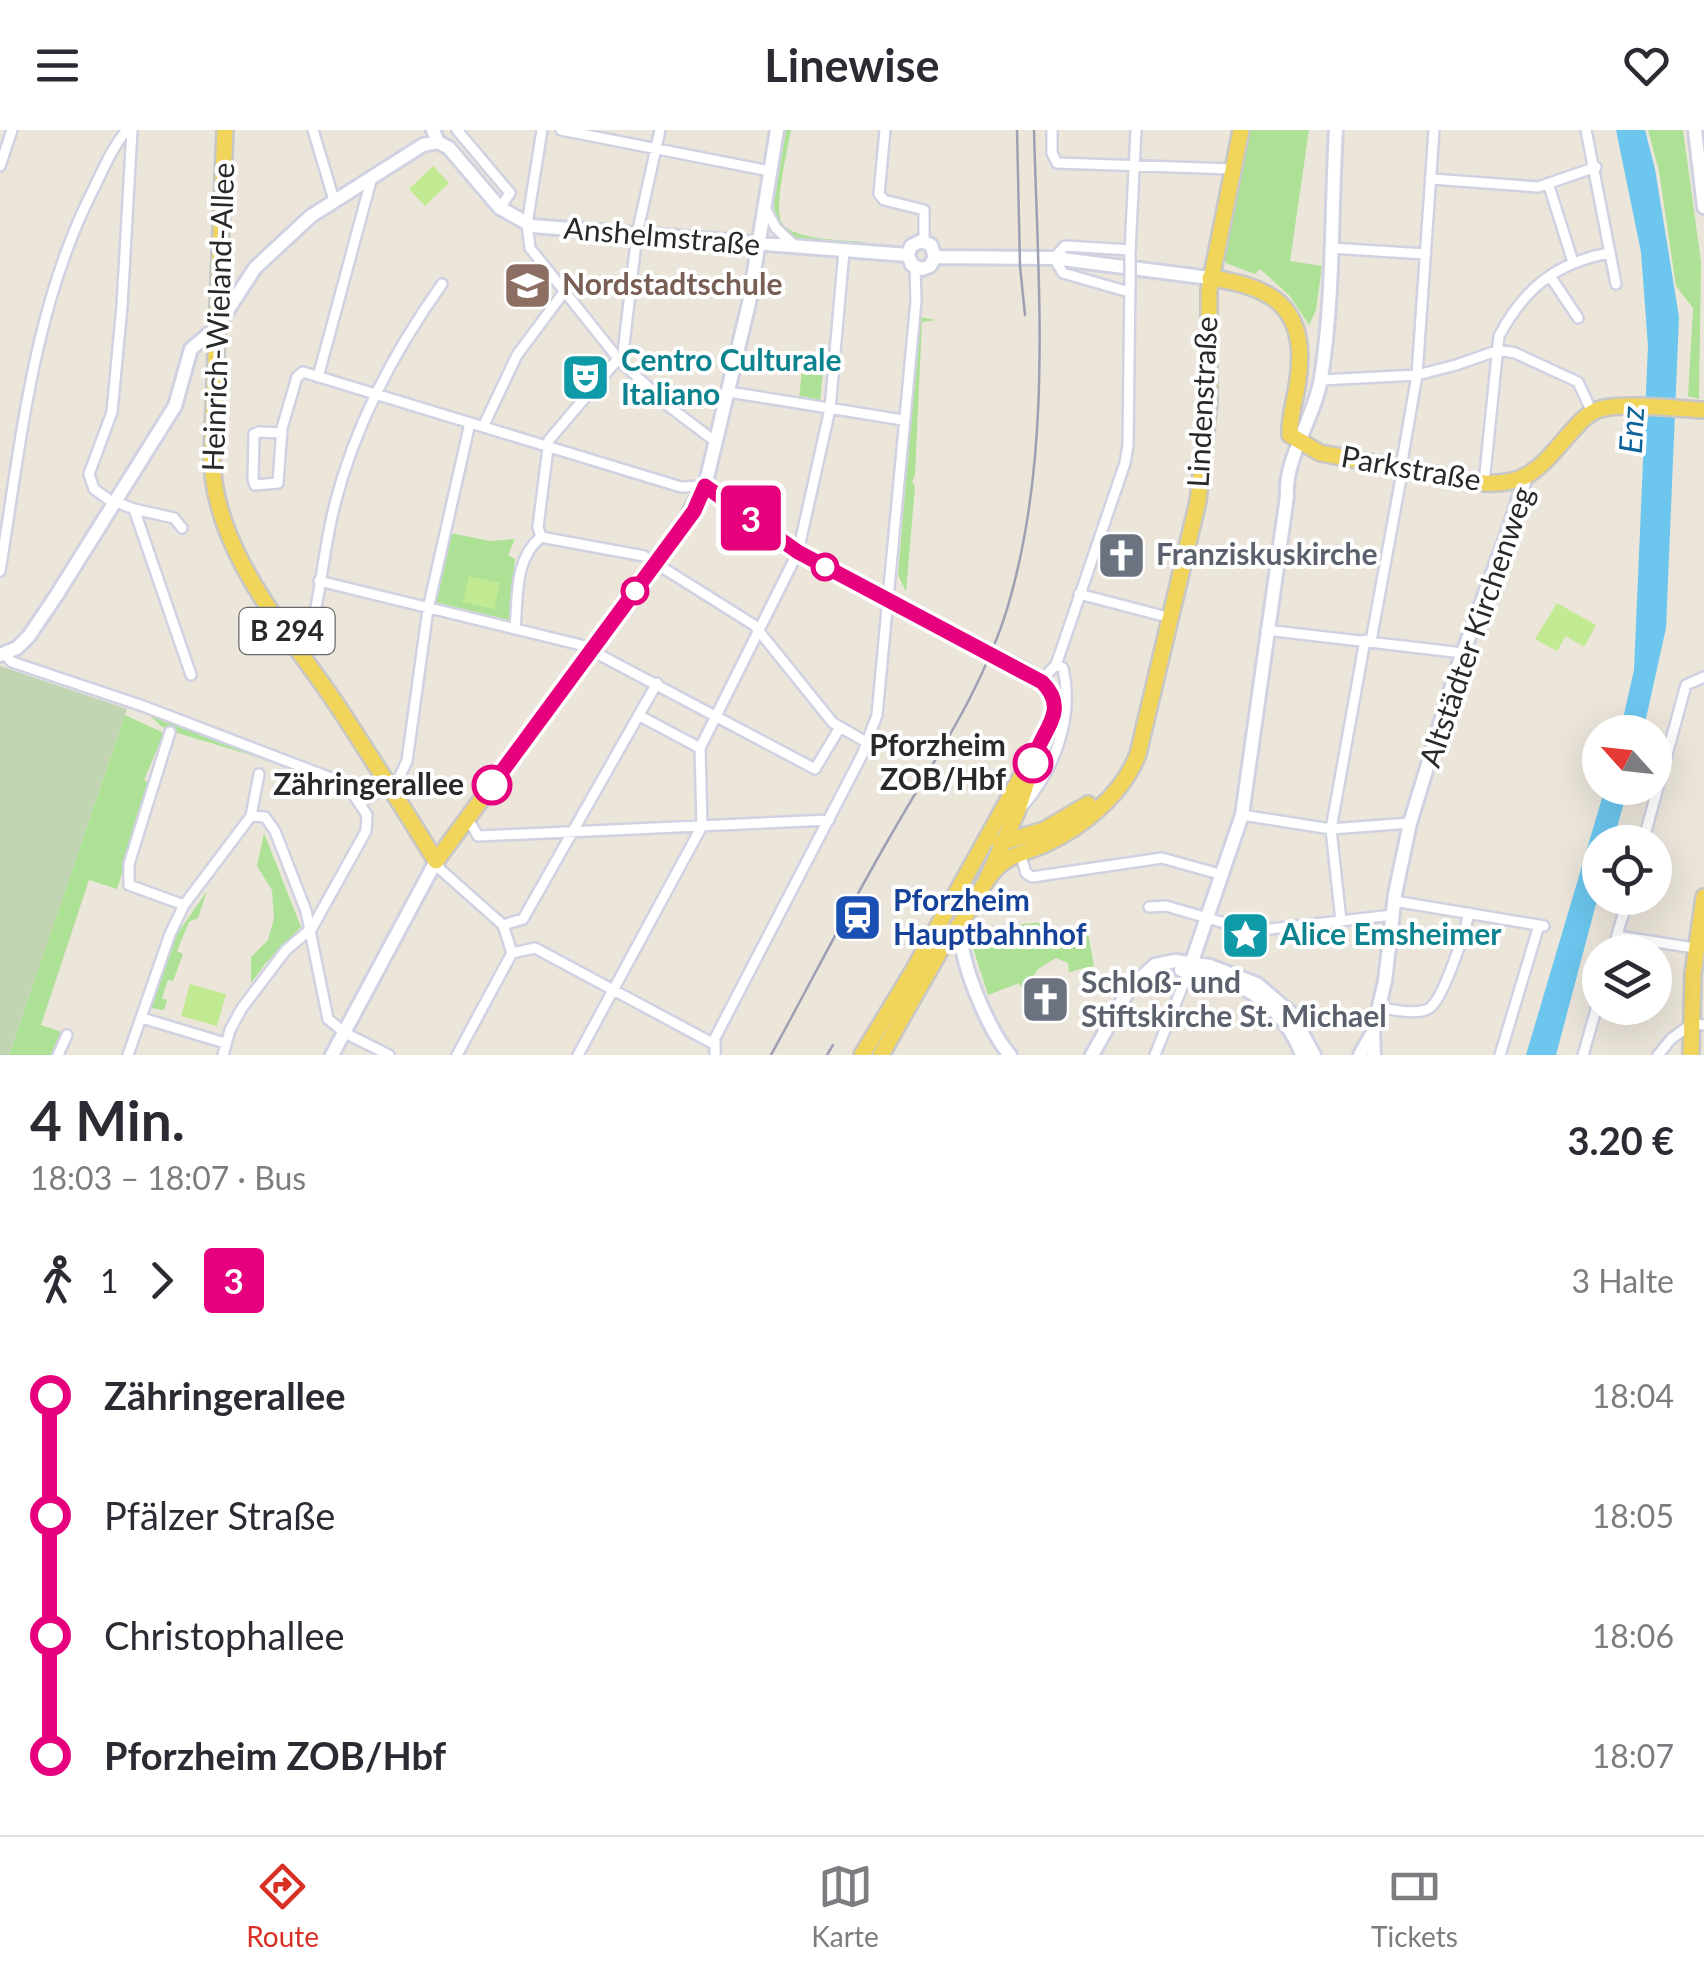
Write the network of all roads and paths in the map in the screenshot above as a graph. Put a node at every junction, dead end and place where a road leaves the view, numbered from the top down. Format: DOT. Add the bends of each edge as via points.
graph roads {
  1 [pos="12,130"];
  2 [pos="130,130"];
  3 [pos="225,130"];
  4 [pos="312,130"];
  5 [pos="457,130"];
  6 [pos="542,130"];
  7 [pos="561,130"];
  8 [pos="660,130"];
  9 [pos="778,130"];
  10 [pos="885,130"];
  11 [pos="1052,130"];
  12 [pos="1136,130"];
  13 [pos="1240,130"];
  14 [pos="1336,130"];
  15 [pos="1434,130"];
  16 [pos="1586,130"];
  17 [pos="1695,131"];
  18 [pos="436,136"];
  19 [pos="655,147"];
  20 [pos="0,166"];
  21 [pos="1134,166"];
  22 [pos="1596,167"];
  23 [pos="1232,170"];
  24 [pos="770,171"];
  25 [pos="372,176"];
  26 [pos="1432,179"];
  27 [pos="1549,186"];
  28 [pos="334,200"];
  29 [pos="500,208"];
  30 [pos="766,208"];
  31 [pos="1704,208"];
  32 [pos="527,224"];
  33 [pos="637,234"];
  34 [pos="924,242"];
  35 [pos="760,246"];
  36 [pos="797,247"];
  37 [pos="1330,248"];
  38 [pos="844,252"];
  39 [pos="1130,253"];
  40 [pos="1610,253"];
  41 [pos="1425,254"];
  42 [pos="1054,258"];
  43 [pos="921,262"];
  44 [pos="1574,262"];
  45 [pos="1550,276"];
  46 [pos="1210,278"];
  47 [pos="442,284"];
  48 [pos="1616,284"];
  49 [pos="564,292"];
  50 [pos="1129,292"];
  51 [pos="1578,318"];
  52 [pos="216,328"];
  53 [pos="1499,350"];
  54 [pos="620,361"];
  55 [pos="1417,375"];
  56 [pos="318,377"];
  57 [pos="1321,380"];
  58 [pos="729,392"];
  59 [pos="376,394"];
  60 [pos="830,409"];
  61 [pos="1702,410"];
  62 [pos="1592,412"];
  63 [pos="904,420"];
  64 [pos="470,423"];
  65 [pos="484,427"];
  66 [pos="282,434"];
  67 [pos="716,442"];
  68 [pos="1304,444"];
  69 [pos="547,446"];
  70 [pos="1402,467"];
  71 [pos="1525,479"];
  72 [pos="0,481"];
  73 [pos="1484,482"];
  74 [pos="14,484"];
  75 [pos="705,486"];
  76 [pos="115,503"];
  77 [pos="734,506"];
  78 [pos="134,510"];
  79 [pos="682,527"];
  80 [pos="182,528"];
  81 [pos="541,537"];
  82 [pos="798,552"];
  83 [pos="655,564"];
  84 [pos="0,571"];
  85 [pos="318,581"];
  86 [pos="1079,594"];
  87 [pos="894,605"];
  88 [pos="428,609"];
  89 [pos="1171,618"];
  90 [pos="515,629"];
  91 [pos="760,629"];
  92 [pos="1266,630"];
  93 [pos="1368,640"];
  94 [pos="297,646"];
  95 [pos="591,649"];
  96 [pos="1463,653"];
  97 [pos="2,655"];
  98 [pos="191,675"];
  99 [pos="1704,677"];
  100 [pos="657,683"];
  101 [pos="717,714"];
  102 [pos="640,716"];
  103 [pos="839,728"];
  104 [pos="1142,730"];
  105 [pos="170,732"];
  106 [pos="868,743"];
  107 [pos="700,748"];
  108 [pos="259,774"];
  109 [pos="389,786"];
  110 [pos="257,796"];
  111 [pos="354,796"];
  112 [pos="1242,815"];
  113 [pos="251,816"];
  114 [pos="1011,816"];
  115 [pos="265,817"];
  116 [pos="829,820"];
  117 [pos="471,822"];
  118 [pos="1410,823"];
  119 [pos="1647,825"];
  120 [pos="702,826"];
  121 [pos="1330,828"];
  122 [pos="570,831"];
  123 [pos="1029,835"];
  124 [pos="1003,842"];
  125 [pos="1020,852"];
  126 [pos="978,853"];
  127 [pos="436,861"];
  128 [pos="1224,876"];
  129 [pos="986,881"];
  130 [pos="1704,897"];
  131 [pos="184,906"];
  132 [pos="1149,906"];
  133 [pos="1393,908"];
  134 [pos="945,913"];
  135 [pos="1469,913"];
  136 [pos="1208,918"];
  137 [pos="1341,921"];
  138 [pos="503,925"];
  139 [pos="312,928"];
  140 [pos="956,929"];
  141 [pos="1672,944"];
  142 [pos="1700,948"];
  143 [pos="512,953"];
  144 [pos="1191,966"];
  145 [pos="614,992"];
  146 [pos="1380,1007"];
  147 [pos="142,1018"];
  148 [pos="1698,1024"];
  149 [pos="1592,1025"];
  150 [pos="1372,1032"];
  151 [pos="345,1033"];
  152 [pos="66,1035"];
  153 [pos="226,1042"];
  154 [pos="714,1050"];
  155 [pos="58,1055"];
  156 [pos="128,1055"];
  157 [pos="223,1055"];
  158 [pos="332,1055"];
  159 [pos="389,1055"];
  160 [pos="457,1055"];
  161 [pos="578,1055"];
  162 [pos="862,1055"];
  163 [pos="881,1055"];
  164 [pos="1010,1055"];
  165 [pos="1092,1055"];
  166 [pos="1154,1055"];
  167 [pos="1302,1055"];
  168 [pos="1314,1055"];
  169 [pos="1360,1055"];
  170 [pos="1374,1055"];
  171 [pos="1500,1055"];
  172 [pos="1583,1055"];
  173 [pos="1658,1055"];
  174 [pos="1690,1055"];
  1 -- 20 [label="street"];
  2 -- 74 [label="street" via="111,153 76,225 46,308"];
  2 -- 76 [label="street" via="112,412 89,474 94,489"];
  3 -- 52 [label="main road, Heinrich-Wieland-Allee / B 294"];
  4 -- 28 [label="street"];
  5 -- 29 [label="street" via="510,193"];
  6 -- 32 [label="street"];
  7 -- 19 [label="street"];
  8 -- 19 [label="street"];
  9 -- 24 [label="main road"];
  10 -- 34 [label="street" via="879,194 924,210"];
  11 -- 21 [label="street" via="1057,163"];
  12 -- 21 [label="street"];
  13 -- 23 [label="main road, Lindenstraße"];
  14 -- 37 [label="main road"];
  15 -- 26 [label="street"];
  16 -- 22 [label="street"];
  17 -- 31 [label="main road"];
  18 -- 25 [label="main road"];
  18 -- 29 [label="main road"];
  19 -- 24 [label="street"];
  19 -- 33 [label="street"];
  21 -- 23 [label="street"];
  21 -- 39 [label="street"];
  22 -- 27 [label="street"];
  22 -- 40 [label="street"];
  23 -- 46 [label="main road, Lindenstraße"];
  24 -- 30 [label="main road"];
  25 -- 28 [label="main road"];
  25 -- 56 [label="street"];
  26 -- 27 [label="street"];
  26 -- 41 [label="street"];
  27 -- 44 [label="street"];
  28 -- 52 [label="main road" via="260,262"];
  29 -- 32 [label="main road"];
  30 -- 35 [label="main road"];
  30 -- 36 [label="street, Anshelmstraße"];
  32 -- 33 [label="main road, Anshelmstraße"];
  32 -- 49 [label="street" via="530,248"];
  33 -- 35 [label="main road, Anshelmstraße"];
  33 -- 54 [label="street"];
  34 -- 43 [label="main road" via="933,248"];
  34 -- 43 [label="main road" via="911,246"];
  35 -- 36 [label="main road, Anshelmstraße"];
  35 -- 58 [label="main road"];
  36 -- 38 [label="main road, Anshelmstraße"];
  37 -- 41 [label="street"];
  37 -- 57 [label="main road"];
  38 -- 43 [label="main road, Anshelmstraße"];
  38 -- 60 [label="street"];
  39 -- 42 [label="street, Anshelmstraße" via="1065,246"];
  39 -- 50 [label="street, bridge"];
  40 -- 44 [label="street"];
  40 -- 48 [label="street"];
  41 -- 55 [label="street"];
  42 -- 43 [label="main road, Anshelmstraße"];
  42 -- 46 [label="main road, Anshelmstraße"];
  42 -- 50 [label="street" via="1062,273"];
  43 -- 63 [label="street"];
  44 -- 45 [label="street"];
  45 -- 51 [label="street"];
  45 -- 53 [label="street" via="1519,302 1499,336"];
  46 -- 68 [label="main road, Parkstraße" via="1260,289 1289,313 1300,347 1290,434"];
  46 -- 89 [label="main road, Lindenstraße" via="1205,453"];
  47 -- 59 [label="street"];
  49 -- 54 [label="street"];
  49 -- 65 [label="street" via="516,355"];
  50 -- 86 [label="street" via="1125,464"];
  52 -- 76 [label="main road" via="191,349 175,406"];
  52 -- 94 [label="main road, Heinrich-Wieland-Allee / B 294" via="212,466 218,511 236,553"];
  53 -- 55 [label="street"];
  53 -- 62 [label="street" via="1578,382"];
  53 -- 73 [label="street"];
  54 -- 67 [label="street"];
  54 -- 69 [label="street"];
  55 -- 57 [label="street"];
  55 -- 70 [label="street"];
  56 -- 59 [label="street"];
  56 -- 66 [label="street" via="298,375"];
  57 -- 68 [label="main road" via="1324,402"];
  58 -- 60 [label="street"];
  58 -- 67 [label="main road"];
  59 -- 64 [label="street"];
  59 -- 85 [label="street" via="338,491"];
  60 -- 63 [label="street"];
  60 -- 82 [label="street"];
  61 -- 62 [label="main road"];
  62 -- 71 [label="main road, Altstädter Kirchenweg"];
  63 -- 87 [label="street"];
  64 -- 65 [label="street"];
  64 -- 88 [label="street"];
  65 -- 69 [label="street"];
  66 -- 66 [label="street" via="278,483 255,484 254,434"];
  67 -- 75 [label="main road"];
  68 -- 70 [label="main road, Parkstraße" via="1324,454"];
  68 -- 92 [label="main road" via="1286,496"];
  69 -- 75 [label="street" via="680,487"];
  69 -- 81 [label="street"];
  70 -- 73 [label="main road, Parkstraße"];
  70 -- 93 [label="street"];
  71 -- 73 [label="main road, Parkstraße"];
  71 -- 96 [label="main road, Altstädter Kirchenweg"];
  72 -- 74 [label="street"];
  74 -- 84 [label="street"];
  75 -- 77 [label="main road"];
  75 -- 79 [label="main road"];
  76 -- 78 [label="street"];
  76 -- 97 [label="main road" via="29,636"];
  77 -- 79 [label="main road" via="704,507"];
  77 -- 82 [label="main road"];
  78 -- 80 [label="street" via="174,518"];
  78 -- 98 [label="street"];
  79 -- 83 [label="main road"];
  81 -- 83 [label="street"];
  81 -- 90 [label="street" via="522,562"];
  82 -- 87 [label="main road"];
  82 -- 91 [label="street"];
  83 -- 91 [label="street"];
  83 -- 95 [label="main road"];
  85 -- 88 [label="street"];
  85 -- 94 [label="street" via="311,632"];
  86 -- 89 [label="street"];
  86 -- 114 [label="street" via="1053,668 1064,668 1066,724 1031,796"];
  87 -- 106 [label="street"];
  87 -- 114 [label="main road, bridge" via="1038,679 1052,694 1052,721"];
  88 -- 90 [label="street"];
  88 -- 109 [label="street" via="408,756"];
  89 -- 104 [label="main road, Lindenstraße"];
  90 -- 95 [label="street"];
  91 -- 101 [label="street"];
  91 -- 103 [label="street"];
  92 -- 93 [label="street"];
  92 -- 112 [label="main road"];
  93 -- 96 [label="street"];
  93 -- 121 [label="street"];
  94 -- 109 [label="main road, Heinrich-Wieland-Allee / B 294"];
  95 -- 100 [label="street"];
  95 -- 117 [label="main road"];
  96 -- 118 [label="main road, Altstädter Kirchenweg"];
  97 -- 111 [label="street" via="338,780"];
  99 -- 119 [label="street" via="1686,685"];
  100 -- 101 [label="street"];
  100 -- 102 [label="street"];
  101 -- 103 [label="street" via="816,769"];
  101 -- 107 [label="street"];
  102 -- 107 [label="street"];
  102 -- 122 [label="street"];
  103 -- 106 [label="street"];
  104 -- 123 [label="main road, Lindenstraße" via="1102,792 1065,820"];
  104 -- 125 [label="main road, Lindenstraße" via="1131,770 1111,796 1070,830"];
  105 -- 131 [label="street" via="129,885"];
  106 -- 116 [label="street"];
  107 -- 120 [label="street"];
  108 -- 110 [label="street"];
  109 -- 111 [label="street"];
  109 -- 127 [label="main road, Heinrich-Wieland-Allee / B 294"];
  110 -- 113 [label="street"];
  110 -- 115 [label="street"];
  111 -- 139 [label="street" via="367,815 366,831"];
  112 -- 121 [label="street"];
  112 -- 128 [label="main road"];
  113 -- 115 [label="street"];
  113 -- 131 [label="street"];
  114 -- 123 [label="main road" via="1016,832"];
  114 -- 124 [label="main road"];
  114 -- 126 [label="main road"];
  115 -- 139 [label="street"];
  116 -- 120 [label="street"];
  116 -- 154 [label="street"];
  117 -- 122 [label="street" via="478,836"];
  117 -- 127 [label="main road"];
  118 -- 121 [label="street"];
  118 -- 133 [label="main road, Altstädter Kirchenweg"];
  120 -- 122 [label="street"];
  120 -- 145 [label="street"];
  121 -- 137 [label="street"];
  122 -- 138 [label="street" via="523,918"];
  123 -- 124 [label="main road, Lindenstraße"];
  124 -- 126 [label="main road, Lindenstraße"];
  124 -- 129 [label="main road"];
  125 -- 128 [label="street" via="1032,877 1152,858"];
  125 -- 129 [label="main road, Lindenstraße"];
  126 -- 134 [label="main road"];
  127 -- 138 [label="street"];
  127 -- 151 [label="main road"];
  128 -- 136 [label="main road"];
  129 -- 140 [label="main road"];
  130 -- 142 [label="main road"];
  131 -- 147 [label="street"];
  132 -- 136 [label="street"];
  133 -- 135 [label="street"];
  133 -- 137 [label="street"];
  133 -- 146 [label="main road, Altstädter Kirchenweg"];
  134 -- 140 [label="main road"];
  134 -- 162 [label="main road"];
  135 -- 146 [label="street" via="1432,1005"];
  135 -- 171 [label="street" via="1542,925"];
  136 -- 137 [label="street" via="1262,931"];
  136 -- 144 [label="main road"];
  138 -- 143 [label="street"];
  139 -- 151 [label="street" via="326,1014"];
  139 -- 153 [label="street" via="267,972"];
  140 -- 163 [label="main road"];
  140 -- 164 [label="main road" via="988,1024"];
  141 -- 142 [label="street"];
  142 -- 148 [label="main road"];
  143 -- 145 [label="street" via="535,948"];
  143 -- 160 [label="street"];
  144 -- 165 [label="main road" via="1155,966 1126,994"];
  144 -- 166 [label="street"];
  144 -- 167 [label="main road" via="1264,1001 1287,1024"];
  144 -- 168 [label="main road" via="1245,978 1281,1002"];
  145 -- 154 [label="street"];
  145 -- 161 [label="street"];
  146 -- 150 [label="main road, Altstädter Kirchenweg"];
  147 -- 153 [label="street"];
  147 -- 156 [label="street"];
  148 -- 173 [label="street"];
  148 -- 174 [label="main road"];
  149 -- 172 [label="street"];
  150 -- 169 [label="main road"];
  150 -- 170 [label="main road"];
  151 -- 158 [label="main road"];
  151 -- 159 [label="street"];
  152 -- 155 [label="street"];
  153 -- 157 [label="street"];
}
